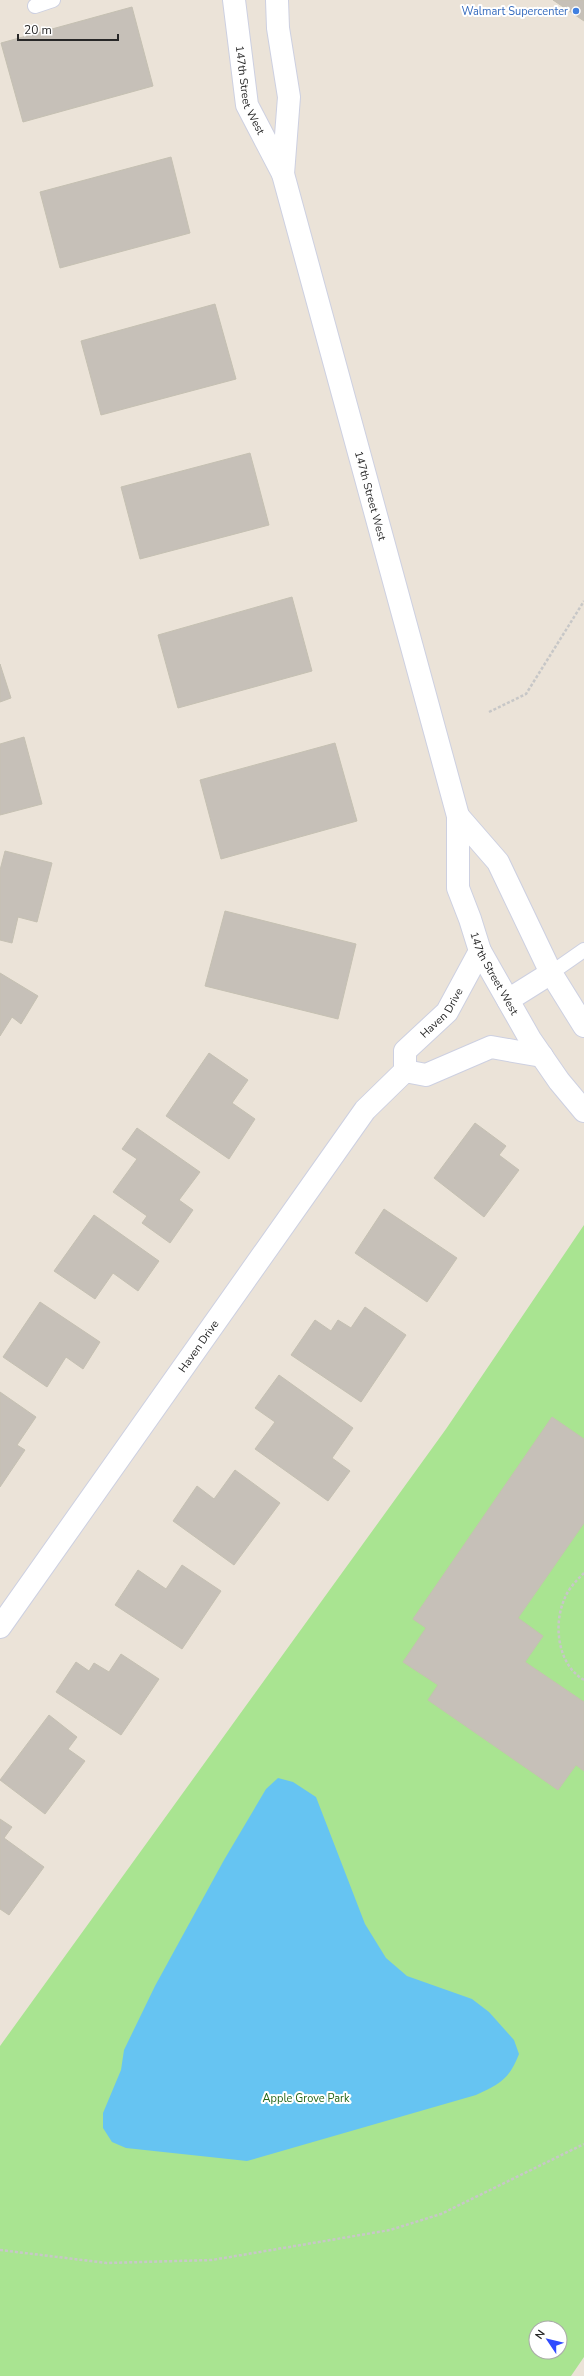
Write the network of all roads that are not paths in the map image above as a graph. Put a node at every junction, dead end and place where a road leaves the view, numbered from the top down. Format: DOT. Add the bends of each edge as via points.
graph roads {
  1 [pos="53,0"];
  2 [pos="234,0"];
  3 [pos="277,0"];
  4 [pos="35,6"];
  5 [pos="283,174"];
  6 [pos="458,816"];
  7 [pos="584,950"];
  8 [pos="480,951"];
  9 [pos="551,973"];
  10 [pos="508,1000"];
  11 [pos="584,1026"];
  12 [pos="542,1056"];
  13 [pos="405,1070"];
  14 [pos="584,1111"];
  15 [pos="0,1627"];
  1 -- 4 [label="lane"];
  2 -- 5 [label="street, 147th Street West" via="248,105"];
  3 -- 5 [label="street, 147th Street West" via="278,28 289,96"];
  5 -- 6 [label="street, 147th Street West"];
  6 -- 8 [label="street, 147th Street West" via="458,888"];
  6 -- 9 [label="street, 147th Street West" via="498,862"];
  7 -- 9 [label="lane"];
  8 -- 10 [label="street, 147th Street West"];
  8 -- 13 [label="street, Haven Drive" via="446,1012 406,1051"];
  9 -- 10 [label="street"];
  9 -- 11 [label="street, 147th Street West"];
  10 -- 12 [label="street, 147th Street West"];
  12 -- 13 [label="street" via="491,1047 426,1074"];
  12 -- 14 [label="street, 147th Street West"];
  13 -- 15 [label="street, Haven Drive" via="365,1110"];
}
